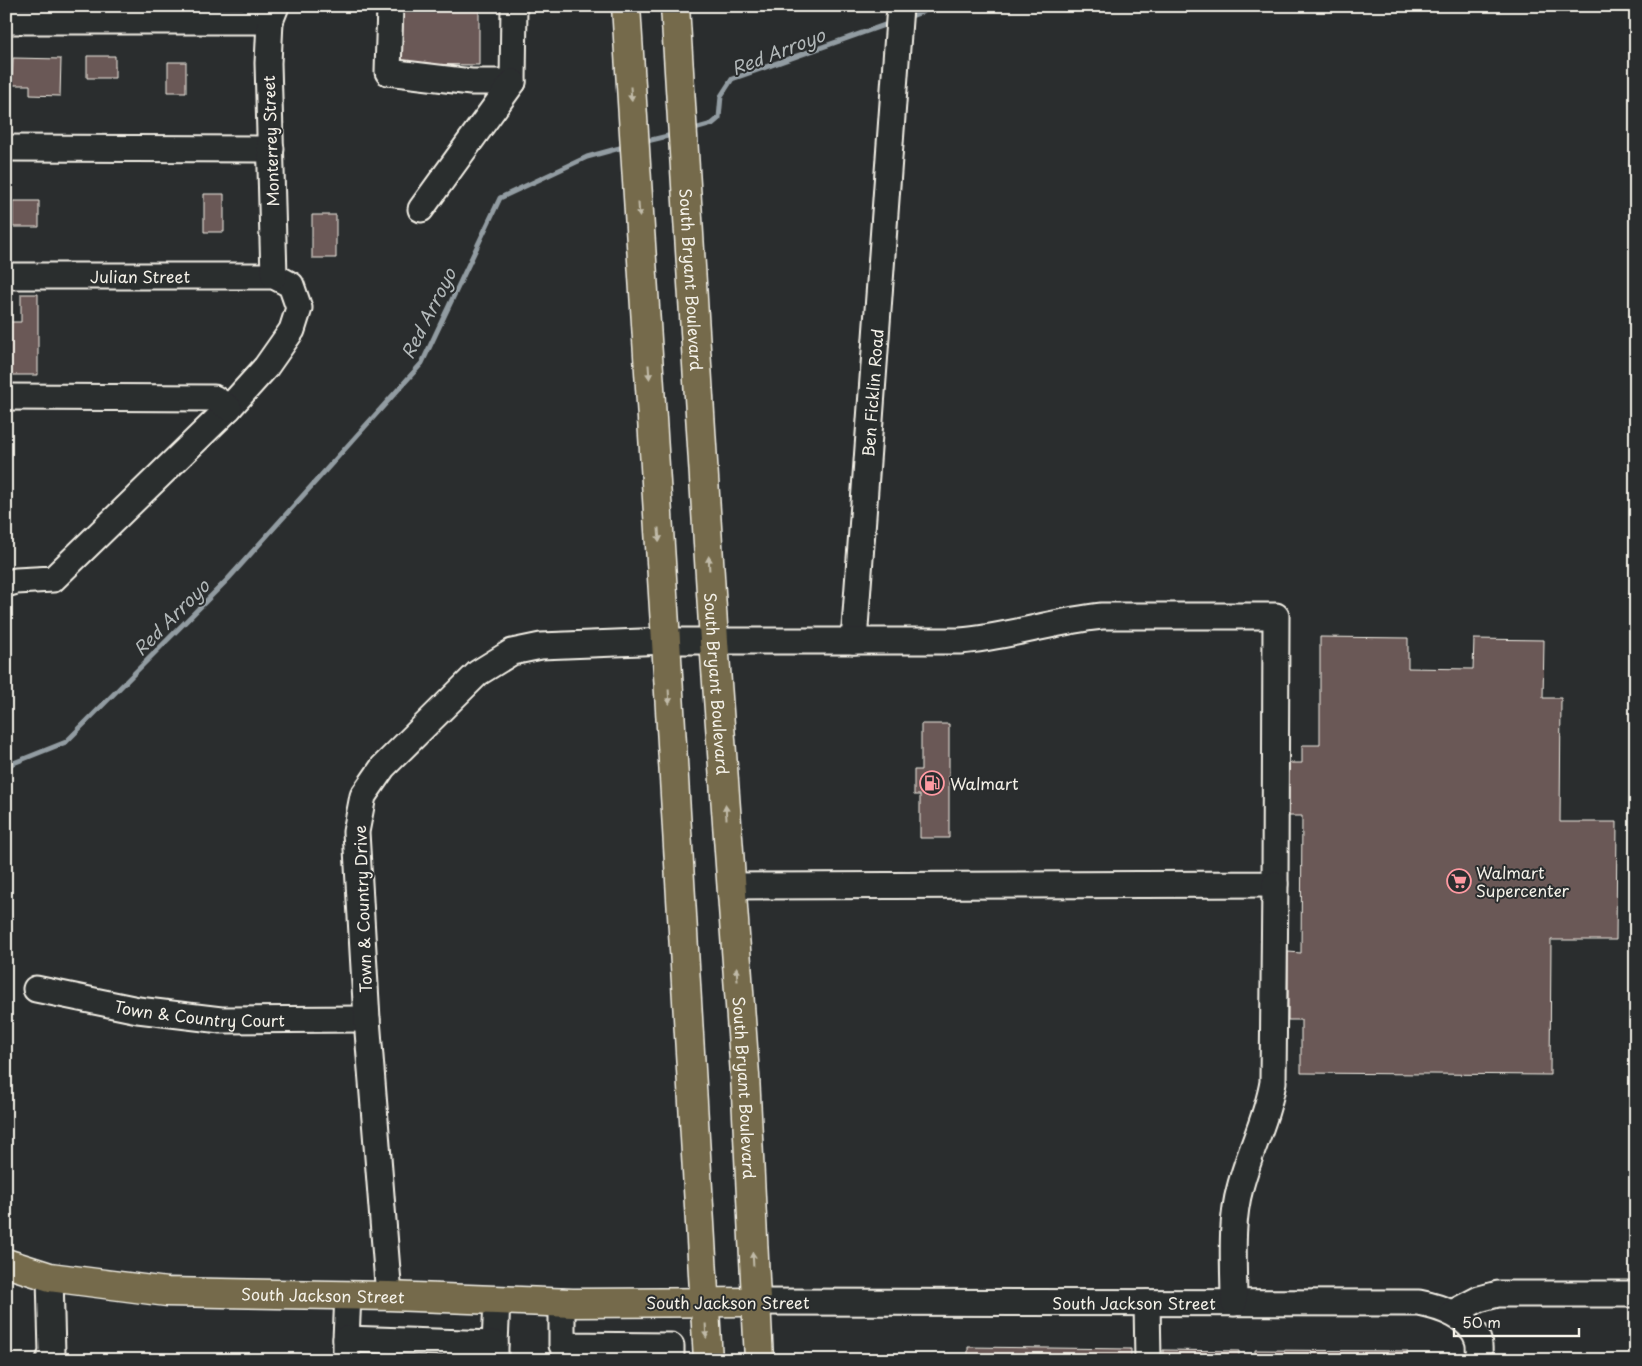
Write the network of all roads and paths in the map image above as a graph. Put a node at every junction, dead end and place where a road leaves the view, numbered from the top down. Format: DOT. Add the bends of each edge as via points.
graph roads {
  1 [pos="390,6"];
  2 [pos="514,6"];
  3 [pos="626,6"];
  4 [pos="675,6"];
  5 [pos="900,6"];
  6 [pos="273,14"];
  7 [pos="6,21"];
  8 [pos="513,82"];
  9 [pos="6,148"];
  10 [pos="270,149"];
  11 [pos="421,209"];
  12 [pos="6,276"];
  13 [pos="274,276"];
  14 [pos="6,397"];
  15 [pos="229,408"];
  16 [pos="11,582"];
  17 [pos="854,640"];
  18 [pos="666,641"];
  19 [pos="714,641"];
  20 [pos="1275,884"];
  21 [pos="731,886"];
  22 [pos="36,989"];
  23 [pos="367,1019"];
  24 [pos="6,1263"];
  25 [pos="50,1277"];
  26 [pos="1636,1294"];
  27 [pos="348,1295"];
  28 [pos="389,1296"];
  29 [pos="497,1300"];
  30 [pos="562,1302"];
  31 [pos="705,1302"];
  32 [pos="755,1302"];
  33 [pos="1147,1302"];
  34 [pos="1234,1302"];
  35 [pos="1457,1317"];
  36 [pos="346,1349"];
  37 [pos="495,1352"];
  38 [pos="562,1352"];
  39 [pos="49,1360"];
  40 [pos="671,1360"];
  41 [pos="708,1360"];
  42 [pos="759,1360"];
  43 [pos="1148,1360"];
  44 [pos="1479,1360"];
  1 -- 8 [label="street" via="388,72 471,82"];
  2 -- 8 [label="street"];
  3 -- 18 [label="main road, one-way"];
  19 -- 4 [label="main road, South Bryant Boulevard, one-way"];
  5 -- 17 [label="street, Ben Ficklin Road"];
  6 -- 7 [label="street"];
  6 -- 10 [label="street, Monterrey Street" via="268,63"];
  8 -- 11 [label="street"];
  9 -- 10 [label="street"];
  10 -- 13 [label="street, Monterrey Street"];
  12 -- 13 [label="street, Julian Street"];
  13 -- 15 [label="street" via="291,286 299,308 292,330 266,367"];
  14 -- 15 [label="street" via="214,398"];
  15 -- 16 [label="street" via="53,579"];
  17 -- 19 [label="street"];
  17 -- 20 [label="street" via="976,640 1102,616 1276,616"];
  18 -- 19 [label="street, Town & Country Drive"];
  18 -- 23 [label="street, Town & Country Drive" via="541,646 512,652 478,673 383,768 362,796 356,832"];
  18 -- 31 [label="main road, one-way"];
  21 -- 19 [label="main road, South Bryant Boulevard, one-way"];
  20 -- 21 [label="street"];
  20 -- 34 [label="street" via="1274,1082 1239,1190 1235,1212"];
  32 -- 21 [label="main road, South Bryant Boulevard, one-way" via="745,1075"];
  22 -- 23 [label="street, Town & Country Court" via="138,1010 221,1020"];
  23 -- 28 [label="street, Town & Country Drive"];
  24 -- 25 [label="main road, South Jackson Street"];
  25 -- 27 [label="main road, South Jackson Street" via="167,1292"];
  25 -- 39 [label="street" via="52,1353"];
  26 -- 35 [label="street" via="1498,1294 1479,1299"];
  27 -- 28 [label="main road, South Jackson Street"];
  27 -- 36 [label="street"];
  28 -- 29 [label="main road, South Jackson Street"];
  29 -- 30 [label="main road, South Jackson Street"];
  29 -- 37 [label="street"];
  30 -- 31 [label="main road, South Jackson Street"];
  30 -- 38 [label="street"];
  31 -- 32 [label="main road, South Jackson Street"];
  31 -- 41 [label="main road, one-way"];
  32 -- 33 [label="street, South Jackson Street"];
  32 -- 42 [label="main road, South Bryant Boulevard"];
  33 -- 34 [label="street, South Jackson Street"];
  33 -- 43 [label="street"];
  34 -- 35 [label="street, South Jackson Street" via="1419,1303"];
  35 -- 44 [label="street" via="1473,1330"];
  36 -- 37 [label="street"];
  38 -- 40 [label="street" via="670,1346"];
}
